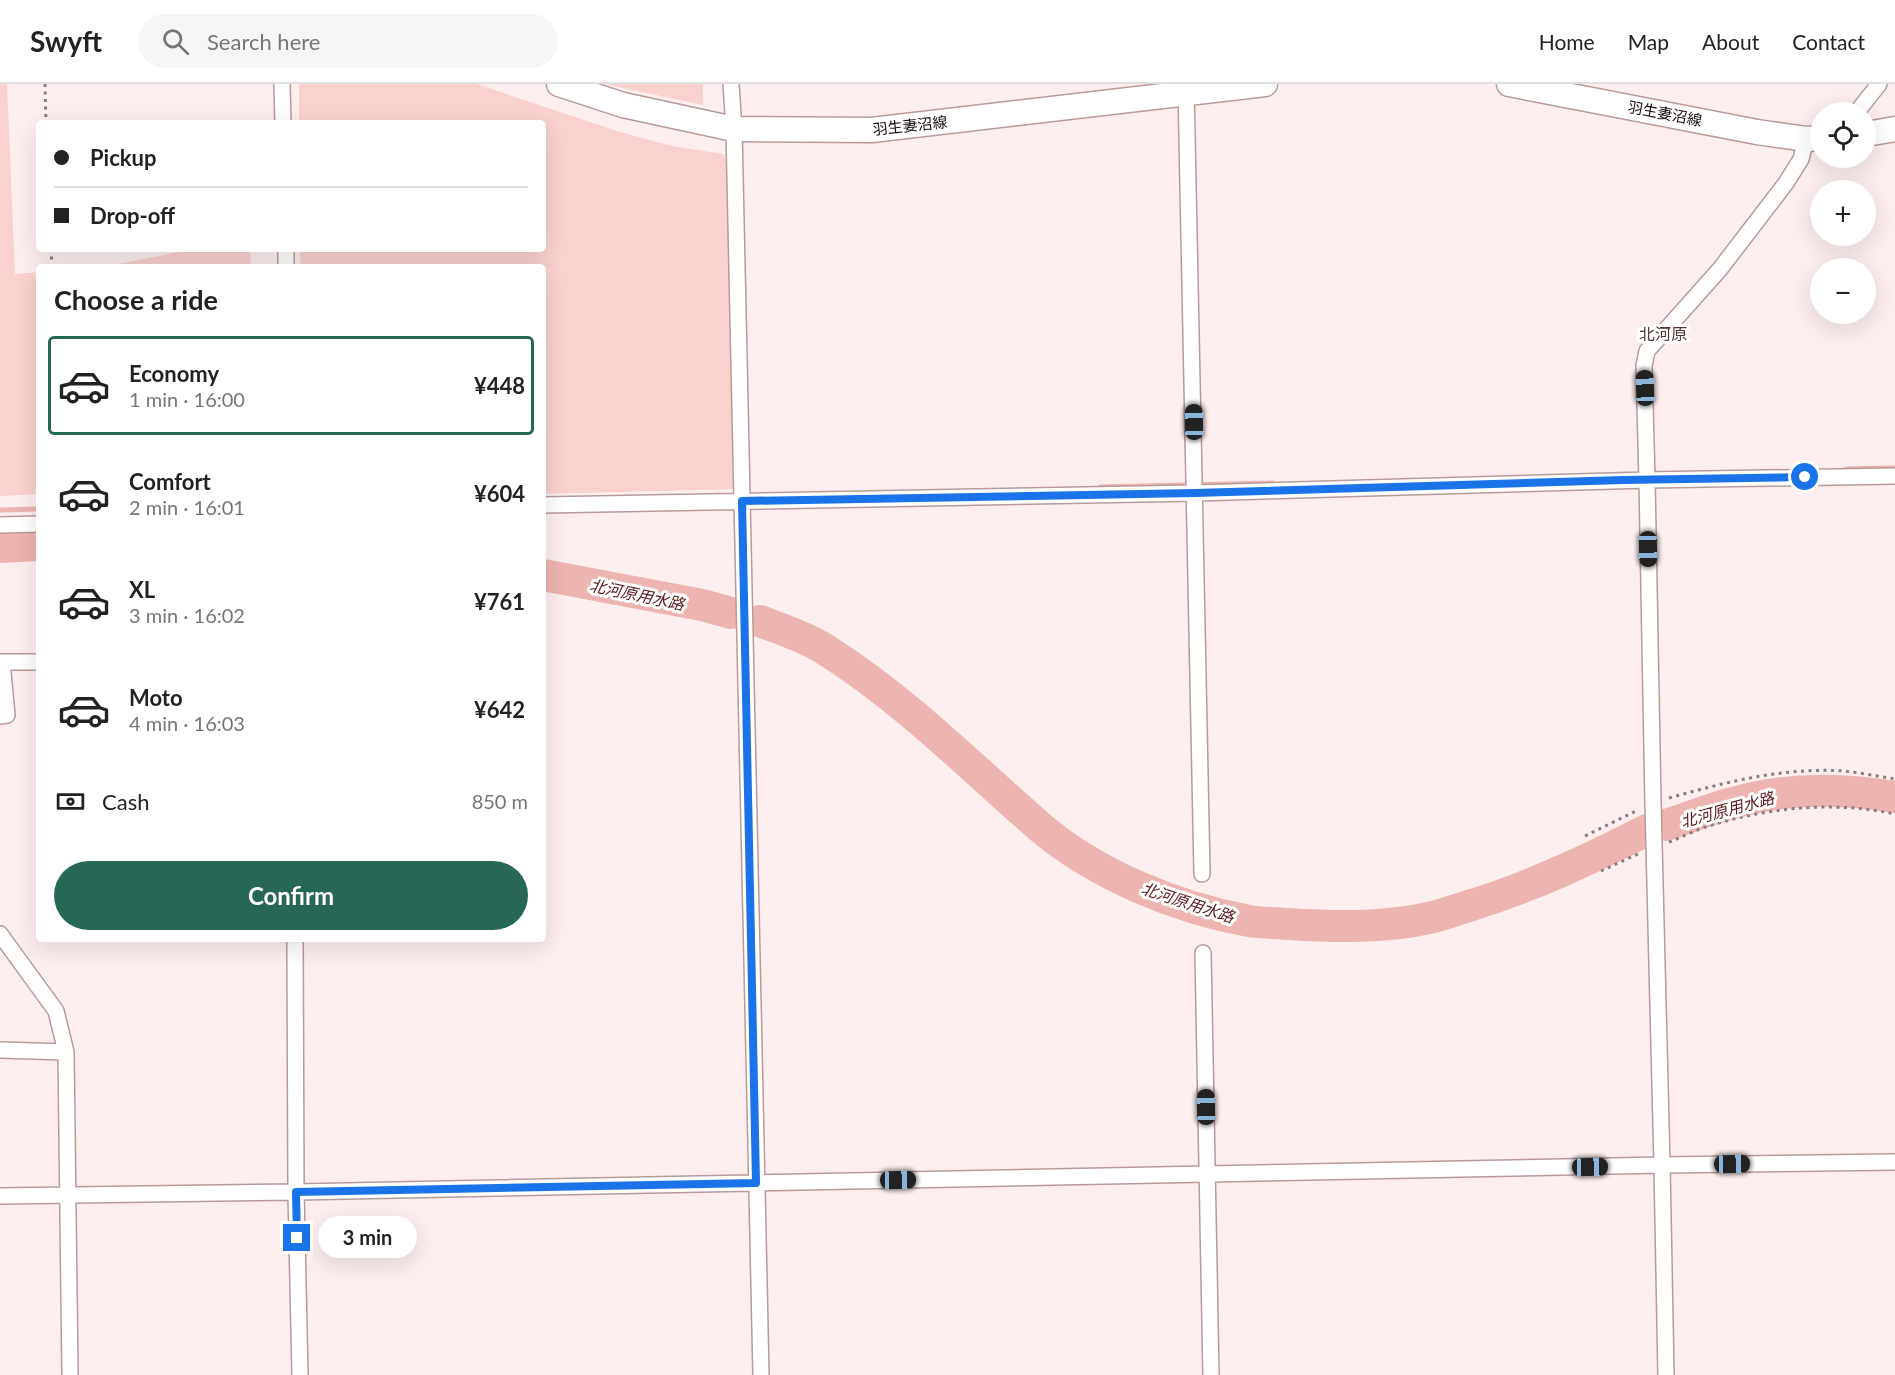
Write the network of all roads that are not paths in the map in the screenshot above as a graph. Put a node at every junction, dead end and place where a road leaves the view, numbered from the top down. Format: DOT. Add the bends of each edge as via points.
graph roads {
  1 [pos="282,84"];
  2 [pos="559,84"];
  3 [pos="731,84"];
  4 [pos="1265,84"];
  5 [pos="1509,84"];
  6 [pos="1879,84"];
  7 [pos="1186,89"];
  8 [pos="1865,102"];
  9 [pos="283,120"];
  10 [pos="734,129"];
  11 [pos="1895,129"];
  12 [pos="1876,132"];
  13 [pos="1810,138"];
  14 [pos="1810,144"];
  15 [pos="1895,476"];
  16 [pos="1647,480"];
  17 [pos="1195,493"];
  18 [pos="742,501"];
  19 [pos="546,505"];
  20 [pos="36,524"];
  21 [pos="0,525"];
  22 [pos="36,662"];
  23 [pos="0,716"];
  24 [pos="1202,874"];
  25 [pos="0,934"];
  26 [pos="295,942"];
  27 [pos="1203,953"];
  28 [pos="0,1050"];
  29 [pos="66,1052"];
  30 [pos="1895,1162"];
  31 [pos="1662,1166"];
  32 [pos="1207,1173"];
  33 [pos="756,1183"];
  34 [pos="296,1192"];
  35 [pos="67,1194"];
  36 [pos="0,1196"];
  37 [pos="70,1375"];
  38 [pos="300,1375"];
  39 [pos="761,1375"];
  40 [pos="1211,1375"];
  41 [pos="1666,1375"];
  1 -- 9 [label="street"];
  2 -- 10 [label="main road, 羽生妻沼線" via="622,105"];
  3 -- 10 [label="street"];
  4 -- 7 [label="main road, 羽生妻沼線"];
  5 -- 13 [label="main road, 羽生妻沼線" via="1757,132"];
  6 -- 8 [label="street"];
  7 -- 10 [label="main road, 羽生妻沼線" via="872,130"];
  7 -- 17 [label="street"];
  10 -- 18 [label="street"];
  11 -- 12 [label="main road"];
  14 -- 16 [label="street" via="1786,183 1720,269 1647,351"];
  15 -- 16 [label="street"];
  16 -- 17 [label="street"];
  16 -- 31 [label="street"];
  17 -- 18 [label="street"];
  17 -- 24 [label="street"];
  18 -- 19 [label="street"];
  18 -- 33 [label="street"];
  20 -- 21 [label="street"];
  22 -- 23 [label="street" via="2,662 7,715"];
  25 -- 29 [label="street" via="56,1011"];
  26 -- 34 [label="street"];
  27 -- 32 [label="street"];
  28 -- 29 [label="street"];
  29 -- 35 [label="street"];
  30 -- 31 [label="street"];
  31 -- 32 [label="street"];
  31 -- 41 [label="street"];
  32 -- 33 [label="street"];
  32 -- 40 [label="street"];
  33 -- 34 [label="street"];
  33 -- 39 [label="street"];
  34 -- 35 [label="street"];
  34 -- 38 [label="street"];
  35 -- 36 [label="street"];
  35 -- 37 [label="street"];
}
